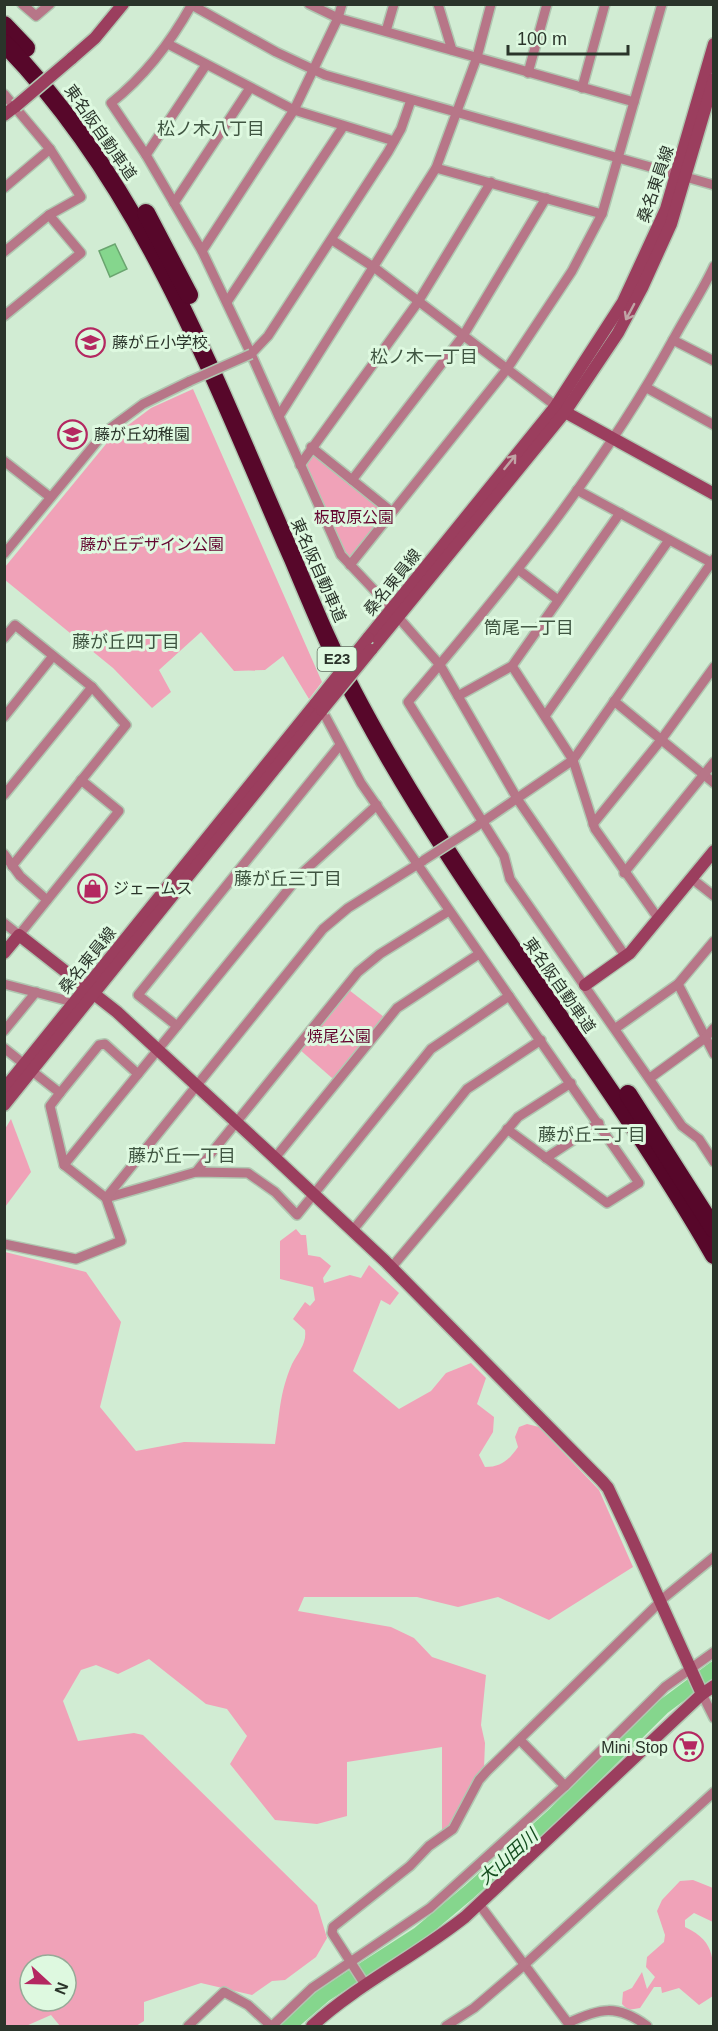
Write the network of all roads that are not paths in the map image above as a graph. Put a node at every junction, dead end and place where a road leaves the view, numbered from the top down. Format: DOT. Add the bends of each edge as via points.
graph roads {
  1 [pos="22,4"];
  2 [pos="50,4"];
  3 [pos="123,4"];
  4 [pos="309,4"];
  5 [pos="342,4"];
  6 [pos="394,4"];
  7 [pos="438,4"];
  8 [pos="491,4"];
  9 [pos="547,4"];
  10 [pos="605,4"];
  11 [pos="662,4"];
  12 [pos="191,5"];
  13 [pos="339,18"];
  14 [pos="4,25"];
  15 [pos="386,31"];
  16 [pos="4,42"];
  17 [pos="168,44"];
  18 [pos="714,44"];
  19 [pos="452,50"];
  20 [pos="477,57"];
  21 [pos="206,64"];
  22 [pos="313,70"];
  23 [pos="528,73"];
  24 [pos="714,79"];
  25 [pos="250,88"];
  26 [pos="582,88"];
  27 [pos="4,94"];
  28 [pos="411,100"];
  29 [pos="634,102"];
  30 [pos="15,106"];
  31 [pos="294,110"];
  32 [pos="457,112"];
  33 [pos="4,115"];
  34 [pos="343,127"];
  35 [pos="394,141"];
  36 [pos="50,149"];
  37 [pos="146,155"];
  38 [pos="620,158"];
  39 [pos="436,168"];
  40 [pos="682,175"];
  41 [pos="490,182"];
  42 [pos="714,185"];
  43 [pos="4,188"];
  44 [pos="546,198"];
  45 [pos="174,202"];
  46 [pos="602,214"];
  47 [pos="49,215"];
  48 [pos="332,240"];
  49 [pos="202,251"];
  50 [pos="4,252"];
  51 [pos="714,266"];
  52 [pos="375,268"];
  53 [pos="227,302"];
  54 [pos="418,302"];
  55 [pos="4,316"];
  56 [pos="463,336"];
  57 [pos="673,340"];
  58 [pos="251,354"];
  59 [pos="714,361"];
  60 [pos="507,369"];
  61 [pos="647,388"];
  62 [pos="560,410"];
  63 [pos="279,416"];
  64 [pos="714,425"];
  65 [pos="614,440"];
  66 [pos="311,447"];
  67 [pos="6,465"];
  68 [pos="300,465"];
  69 [pos="352,480"];
  70 [pos="577,490"];
  71 [pos="714,494"];
  72 [pos="50,496"];
  73 [pos="392,512"];
  74 [pos="620,513"];
  75 [pos="669,540"];
  76 [pos="4,554"];
  77 [pos="713,562"];
  78 [pos="350,566"];
  79 [pos="519,570"];
  80 [pos="558,600"];
  81 [pos="395,613"];
  82 [pos="4,638"];
  83 [pos="53,656"];
  84 [pos="440,665"];
  85 [pos="512,666"];
  86 [pos="714,667"];
  87 [pos="92,687"];
  88 [pos="458,696"];
  89 [pos="614,701"];
  90 [pos="319,706"];
  91 [pos="545,716"];
  92 [pos="4,717"];
  93 [pos="661,740"];
  94 [pos="340,745"];
  95 [pos="573,760"];
  96 [pos="714,762"];
  97 [pos="704,776"];
  98 [pos="81,780"];
  99 [pos="714,783"];
  100 [pos="4,795"];
  101 [pos="518,800"];
  102 [pos="377,805"];
  103 [pos="480,824"];
  104 [pos="593,824"];
  105 [pos="714,851"];
  106 [pos="4,854"];
  107 [pos="421,862"];
  108 [pos="12,866"];
  109 [pos="624,873"];
  110 [pos="691,878"];
  111 [pos="714,896"];
  112 [pos="47,900"];
  113 [pos="449,911"];
  114 [pos="658,918"];
  115 [pos="4,922"];
  116 [pos="19,935"];
  117 [pos="714,941"];
  118 [pos="4,953"];
  119 [pos="479,954"];
  120 [pos="626,957"];
  121 [pos="4,984"];
  122 [pos="678,984"];
  123 [pos="585,985"];
  124 [pos="91,991"];
  125 [pos="36,992"];
  126 [pos="509,996"];
  127 [pos="65,1000"];
  128 [pos="177,1026"];
  129 [pos="616,1028"];
  130 [pos="714,1028"];
  131 [pos="4,1031"];
  132 [pos="705,1038"];
  133 [pos="541,1040"];
  134 [pos="4,1048"];
  135 [pos="158,1049"];
  136 [pos="714,1054"];
  137 [pos="28,1067"];
  138 [pos="138,1074"];
  139 [pos="650,1078"];
  140 [pos="571,1083"];
  141 [pos="197,1085"];
  142 [pos="4,1089"];
  143 [pos="60,1093"];
  144 [pos="4,1105"];
  145 [pos="236,1121"];
  146 [pos="599,1123"];
  147 [pos="507,1129"];
  148 [pos="275,1158"];
  149 [pos="546,1158"];
  150 [pos="714,1162"];
  151 [pos="64,1165"];
  152 [pos="196,1172"];
  153 [pos="314,1194"];
  154 [pos="106,1198"];
  155 [pos="714,1229"];
  156 [pos="353,1230"];
  157 [pos="4,1245"];
  158 [pos="714,1255"];
  159 [pos="391,1268"];
  160 [pos="714,1557"];
  161 [pos="660,1601"];
  162 [pos="714,1652"];
  163 [pos="691,1670"];
  164 [pos="714,1686"];
  165 [pos="702,1693"];
  166 [pos="714,1718"];
  167 [pos="520,1740"];
  168 [pos="565,1786"];
  169 [pos="714,1792"];
  170 [pos="479,1904"];
  171 [pos="350,1961"];
  172 [pos="525,1964"];
  173 [pos="366,1986"];
  174 [pos="188,2026"];
  175 [pos="271,2026"];
  176 [pos="312,2026"];
  177 [pos="446,2026"];
  178 [pos="647,2026"];
  1 -- 2 [label="street" via="36,16"];
  3 -- 30 [label="street, bridge" via="95,38"];
  4 -- 13 [label="street"];
  5 -- 13 [label="street"];
  6 -- 15 [label="street"];
  7 -- 19 [label="street"];
  8 -- 20 [label="street"];
  9 -- 23 [label="street"];
  10 -- 26 [label="street"];
  11 -- 29 [label="street"];
  12 -- 17 [label="street"];
  12 -- 22 [label="street"];
  13 -- 15 [label="street"];
  13 -- 22 [label="street"];
  14 -- 155 [label="highway, 東名阪自動車道 / E23" via="90,125 167,251 228,376 330,617 402,758 460,854 660,1142"];
  15 -- 19 [label="street"];
  16 -- 158 [label="highway, 東名阪自動車道 / E23" via="80,132 145,237 217,382 320,623 392,764 450,860 643,1139"];
  17 -- 21 [label="street"];
  17 -- 37 [label="street" via="111,103"];
  18 -- 40 [label="street, 桑名東員線"];
  19 -- 20 [label="street"];
  20 -- 23 [label="street"];
  20 -- 32 [label="street"];
  21 -- 25 [label="street"];
  21 -- 37 [label="street"];
  22 -- 28 [label="street"];
  22 -- 31 [label="street"];
  23 -- 26 [label="street"];
  24 -- 40 [label="street, 桑名東員線"];
  25 -- 31 [label="street"];
  25 -- 45 [label="street"];
  26 -- 29 [label="street"];
  27 -- 30 [label="street"];
  28 -- 32 [label="street"];
  28 -- 35 [label="street"];
  29 -- 38 [label="street"];
  30 -- 33 [label="street"];
  30 -- 36 [label="street"];
  31 -- 34 [label="street"];
  31 -- 49 [label="street"];
  32 -- 38 [label="street"];
  32 -- 39 [label="street"];
  34 -- 35 [label="street"];
  34 -- 53 [label="street"];
  35 -- 48 [label="street"];
  36 -- 43 [label="street"];
  36 -- 47 [label="street" via="81,197"];
  37 -- 45 [label="street"];
  38 -- 40 [label="street"];
  38 -- 46 [label="street"];
  39 -- 41 [label="street"];
  39 -- 52 [label="street"];
  40 -- 42 [label="street"];
  40 -- 62 [label="street, 桑名東員線" via="671,224 631,312"];
  41 -- 44 [label="street"];
  41 -- 54 [label="street"];
  44 -- 46 [label="street"];
  44 -- 56 [label="street"];
  45 -- 49 [label="street"];
  46 -- 60 [label="street" via="572,271"];
  47 -- 50 [label="street"];
  47 -- 55 [label="street" via="81,253"];
  48 -- 52 [label="street"];
  48 -- 58 [label="street" via="268,336"];
  49 -- 53 [label="street"];
  51 -- 57 [label="street"];
  52 -- 54 [label="street"];
  52 -- 63 [label="street"];
  53 -- 58 [label="street"];
  54 -- 56 [label="street"];
  54 -- 66 [label="street"];
  56 -- 60 [label="street"];
  56 -- 69 [label="street"];
  57 -- 59 [label="street"];
  57 -- 61 [label="street"];
  58 -- 63 [label="street"];
  58 -- 72 [label="street, bridge" via="153,398 120,420 96,441"];
  60 -- 62 [label="street"];
  60 -- 73 [label="street"];
  61 -- 64 [label="street"];
  61 -- 65 [label="street"];
  62 -- 65 [label="street"];
  62 -- 81 [label="street, 桑名東員線"];
  63 -- 68 [label="street"];
  65 -- 70 [label="street"];
  65 -- 71 [label="street"];
  66 -- 68 [label="street"];
  66 -- 69 [label="street"];
  67 -- 72 [label="street"];
  68 -- 78 [label="street" via="341,555"];
  69 -- 73 [label="street"];
  70 -- 74 [label="street"];
  70 -- 79 [label="street"];
  72 -- 76 [label="street"];
  73 -- 78 [label="street"];
  74 -- 75 [label="street"];
  74 -- 80 [label="street"];
  75 -- 77 [label="street"];
  75 -- 91 [label="street"];
  77 -- 89 [label="street"];
  78 -- 81 [label="street"];
  79 -- 80 [label="street"];
  79 -- 84 [label="street"];
  80 -- 85 [label="street"];
  81 -- 84 [label="street"];
  81 -- 90 [label="street, 桑名東員線, bridge"];
  82 -- 83 [label="street" via="15,625"];
  83 -- 87 [label="street"];
  83 -- 92 [label="street"];
  84 -- 88 [label="street"];
  84 -- 103 [label="street" via="408,702"];
  85 -- 88 [label="street"];
  85 -- 91 [label="street"];
  86 -- 93 [label="street"];
  87 -- 98 [label="street" via="126,725"];
  87 -- 100 [label="street"];
  88 -- 101 [label="street"];
  89 -- 93 [label="street"];
  89 -- 95 [label="street"];
  90 -- 94 [label="street"];
  90 -- 124 [label="street, 桑名東員線"];
  90 -- 124 [label="street, 桑名東員線" via="153,920"];
  91 -- 95 [label="street"];
  93 -- 97 [label="street"];
  93 -- 104 [label="street"];
  94 -- 102 [label="street"];
  94 -- 128 [label="street" via="138,995"];
  95 -- 101 [label="street"];
  95 -- 104 [label="street"];
  96 -- 97 [label="street"];
  97 -- 99 [label="street"];
  97 -- 109 [label="street"];
  98 -- 108 [label="street"];
  98 -- 112 [label="street" via="119,811"];
  101 -- 103 [label="street"];
  101 -- 120 [label="street"];
  102 -- 107 [label="street"];
  102 -- 128 [label="street" via="300,875"];
  103 -- 107 [label="street, bridge"];
  103 -- 123 [label="street" via="504,856 510,879"];
  104 -- 109 [label="street"];
  105 -- 110 [label="street"];
  106 -- 108 [label="street"];
  107 -- 113 [label="street"];
  107 -- 141 [label="street" via="348,908 323,929"];
  108 -- 112 [label="street"];
  109 -- 114 [label="street"];
  110 -- 111 [label="street"];
  110 -- 114 [label="street"];
  112 -- 116 [label="street"];
  113 -- 119 [label="street"];
  113 -- 145 [label="street" via="358,972"];
  114 -- 120 [label="street"];
  115 -- 116 [label="street"];
  116 -- 118 [label="street"];
  116 -- 124 [label="street"];
  117 -- 122 [label="street"];
  119 -- 126 [label="street"];
  119 -- 148 [label="street" via="397,1008"];
  120 -- 123 [label="street"];
  121 -- 125 [label="street"];
  122 -- 129 [label="street"];
  122 -- 132 [label="street"];
  123 -- 129 [label="street"];
  124 -- 135 [label="street"];
  124 -- 137 [label="street, 桑名東員線"];
  125 -- 127 [label="street"];
  125 -- 131 [label="street"];
  126 -- 133 [label="street"];
  126 -- 153 [label="street" via="431,1049"];
  128 -- 135 [label="street"];
  129 -- 139 [label="street"];
  130 -- 132 [label="street"];
  132 -- 136 [label="street"];
  132 -- 139 [label="street"];
  133 -- 140 [label="street"];
  133 -- 156 [label="street" via="467,1089"];
  134 -- 137 [label="street"];
  135 -- 138 [label="street"];
  135 -- 141 [label="street"];
  137 -- 142 [label="street, 桑名東員線"];
  137 -- 143 [label="street"];
  137 -- 144 [label="street, 桑名東員線"];
  138 -- 143 [label="street" via="105,1044 99,1045"];
  138 -- 151 [label="street"];
  139 -- 150 [label="street" via="682,1126 699,1139"];
  140 -- 146 [label="street"];
  140 -- 147 [label="street"];
  141 -- 145 [label="street"];
  141 -- 154 [label="street"];
  143 -- 151 [label="street" via="50,1106"];
  145 -- 148 [label="street"];
  145 -- 152 [label="street"];
  146 -- 149 [label="street"];
  146 -- 149 [label="street" via="639,1183 607,1203"];
  147 -- 149 [label="street"];
  147 -- 159 [label="street"];
  148 -- 153 [label="street"];
  151 -- 154 [label="street"];
  152 -- 153 [label="street" via="254,1175 297,1215"];
  152 -- 154 [label="street"];
  153 -- 156 [label="street"];
  154 -- 157 [label="street" via="121,1241 76,1259"];
  156 -- 159 [label="street"];
  159 -- 161 [label="street" via="608,1488"];
  160 -- 161 [label="street"];
  161 -- 163 [label="street"];
  161 -- 167 [label="street"];
  162 -- 163 [label="street"];
  163 -- 165 [label="street"];
  163 -- 168 [label="street" via="642,1707"];
  164 -- 165 [label="street"];
  165 -- 166 [label="street"];
  165 -- 170 [label="street"];
  167 -- 168 [label="street"];
  167 -- 171 [label="street" via="479,1780 453,1829 333,1926 332,1933"];
  168 -- 171 [label="street" via="415,1920"];
  169 -- 172 [label="street"];
  170 -- 172 [label="street"];
  170 -- 173 [label="street" via="437,1940"];
  171 -- 173 [label="street"];
  171 -- 175 [label="street" via="312,1988"];
  172 -- 177 [label="street" via="474,2008"];
  172 -- 178 [label="street" via="568,2023 602,2009 626,2014"];
  173 -- 176 [label="street"];
  174 -- 175 [label="street" via="224,1992 248,2005"];
}
